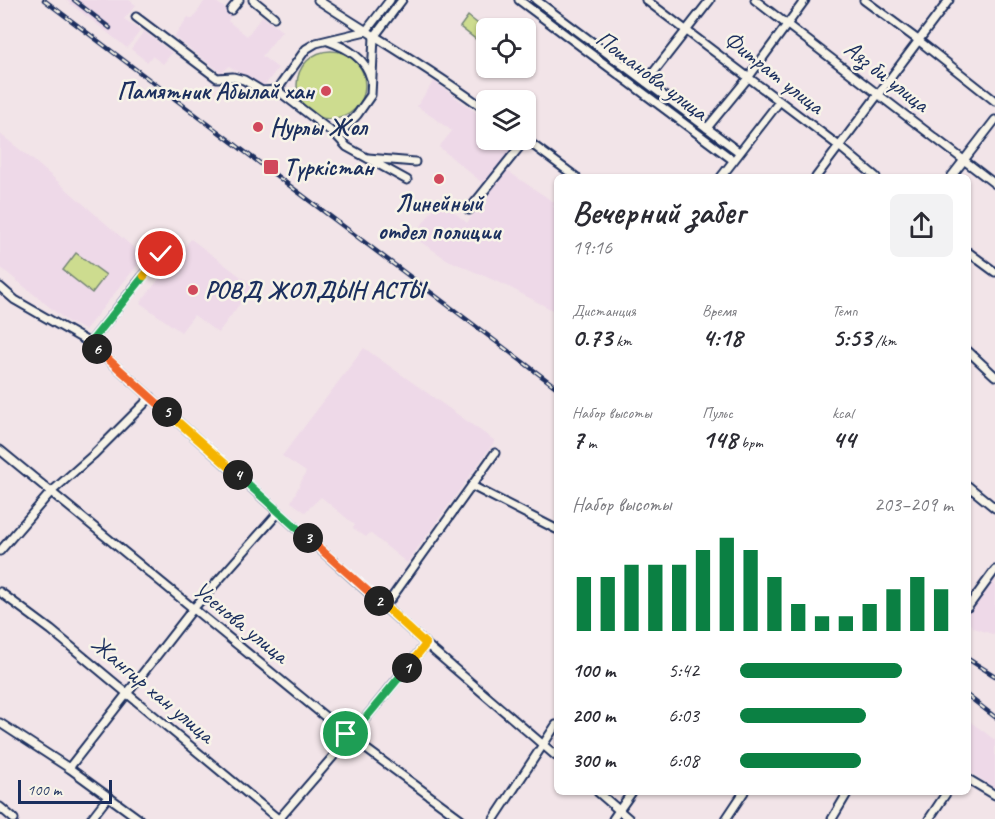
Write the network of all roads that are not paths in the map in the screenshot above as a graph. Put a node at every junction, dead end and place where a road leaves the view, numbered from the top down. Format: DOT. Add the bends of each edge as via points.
graph roads {
  1 [pos="239,0"];
  2 [pos="318,0"];
  3 [pos="390,0"];
  4 [pos="402,0"];
  5 [pos="519,0"];
  6 [pos="536,0"];
  7 [pos="646,0"];
  8 [pos="710,0"];
  9 [pos="754,0"];
  10 [pos="805,0"];
  11 [pos="864,0"];
  12 [pos="950,0"];
  13 [pos="257,1"];
  14 [pos="231,10"];
  15 [pos="136,17"];
  16 [pos="274,17"];
  17 [pos="787,24"];
  18 [pos="687,30"];
  19 [pos="366,31"];
  20 [pos="374,37"];
  21 [pos="918,40"];
  22 [pos="326,41"];
  23 [pos="748,78"];
  24 [pos="646,82"];
  25 [pos="373,85"];
  26 [pos="277,90"];
  27 [pos="878,94"];
  28 [pos="995,101"];
  29 [pos="476,102"];
  30 [pos="779,102"];
  31 [pos="995,120"];
  32 [pos="707,128"];
  33 [pos="337,136"];
  34 [pos="839,146"];
  35 [pos="536,147"];
  36 [pos="516,150"];
  37 [pos="740,152"];
  38 [pos="366,158"];
  39 [pos="733,160"];
  40 [pos="964,161"];
  41 [pos="415,162"];
  42 [pos="572,174"];
  43 [pos="723,174"];
  44 [pos="818,174"];
  45 [pos="872,174"];
  46 [pos="953,174"];
  47 [pos="407,180"];
  48 [pos="995,183"];
  49 [pos="469,210"];
  50 [pos="171,241"];
  51 [pos="971,254"];
  52 [pos="995,272"];
  53 [pos="1,291"];
  54 [pos="90,343"];
  55 [pos="971,354"];
  56 [pos="995,376"];
  57 [pos="151,397"];
  58 [pos="0,450"];
  59 [pos="495,453"];
  60 [pos="472,486"];
  61 [pos="971,488"];
  62 [pos="50,493"];
  63 [pos="995,508"];
  64 [pos="279,512"];
  65 [pos="554,528"];
  66 [pos="0,551"];
  67 [pos="995,570"];
  68 [pos="0,592"];
  69 [pos="971,603"];
  70 [pos="385,607"];
  71 [pos="194,609"];
  72 [pos="426,644"];
  73 [pos="127,693"];
  74 [pos="0,723"];
  75 [pos="554,728"];
  76 [pos="350,737"];
  77 [pos="543,745"];
  78 [pos="554,754"];
  79 [pos="69,768"];
  80 [pos="971,781"];
  81 [pos="602,795"];
  82 [pos="630,795"];
  83 [pos="742,795"];
  84 [pos="846,795"];
  85 [pos="945,795"];
  86 [pos="995,795"];
  87 [pos="108,797"];
  88 [pos="0,807"];
  89 [pos="619,810"];
  90 [pos="15,819"];
  91 [pos="91,819"];
  92 [pos="140,819"];
  93 [pos="279,819"];
  94 [pos="461,819"];
  95 [pos="494,819"];
  96 [pos="613,819"];
  97 [pos="629,819"];
  98 [pos="726,819"];
  99 [pos="832,819"];
  100 [pos="929,819"];
  1 -- 14 [label="street"];
  2 -- 19 [label="street"];
  3 -- 19 [label="street"];
  4 -- 20 [label="street"];
  5 -- 39 [label="street, Пошанова улица"];
  6 -- 24 [label="street, Пошанова улица"];
  7 -- 18 [label="street, Фитрат улица"];
  8 -- 18 [label="street"];
  9 -- 17 [label="street, Аяз би улица"];
  10 -- 17 [label="street"];
  11 -- 21 [label="street"];
  12 -- 21 [label="street"];
  13 -- 16 [label="street"];
  15 -- 26 [label="street" via="217,78 233,77 262,91"];
  17 -- 23 [label="street"];
  17 -- 27 [label="street, Аяз би улица"];
  18 -- 23 [label="street, Фитрат улица"];
  18 -- 24 [label="street"];
  19 -- 20 [label="street"];
  19 -- 22 [label="street"];
  20 -- 25 [label="street"];
  20 -- 29 [label="street"];
  21 -- 27 [label="street"];
  21 -- 28 [label="street"];
  22 -- 25 [label="street" via="342,46 363,62"];
  22 -- 26 [label="street" via="306,49"];
  23 -- 30 [label="street, Фитрат улица"];
  23 -- 32 [label="street"];
  24 -- 32 [label="street, Пошанова улица"];
  25 -- 33 [label="street" via="361,109"];
  26 -- 33 [label="street"];
  27 -- 34 [label="street"];
  27 -- 40 [label="street, Аяз би улица"];
  30 -- 34 [label="street, Фитрат улица"];
  30 -- 37 [label="street"];
  31 -- 40 [label="street"];
  32 -- 37 [label="street, Пошанова улица"];
  33 -- 38 [label="street"];
  34 -- 44 [label="street"];
  34 -- 45 [label="street, Фитрат улица"];
  35 -- 42 [label="street"];
  36 -- 49 [label="street"];
  37 -- 39 [label="street"];
  38 -- 41 [label="street"];
  38 -- 47 [label="street"];
  39 -- 43 [label="street"];
  40 -- 46 [label="street"];
  40 -- 48 [label="street, Аяз би улица"];
  50 -- 54 [label="street"];
  51 -- 52 [label="street"];
  53 -- 54 [label="street"];
  54 -- 57 [label="street"];
  55 -- 56 [label="street"];
  57 -- 62 [label="street"];
  57 -- 64 [label="street"];
  58 -- 62 [label="street, Усенова улица"];
  59 -- 60 [label="street"];
  60 -- 65 [label="street"];
  60 -- 70 [label="street"];
  61 -- 63 [label="street"];
  62 -- 66 [label="street"];
  62 -- 71 [label="street, Усенова улица"];
  64 -- 70 [label="street"];
  64 -- 71 [label="street"];
  67 -- 69 [label="street"];
  68 -- 73 [label="street, Жангир хан улица"];
  70 -- 72 [label="street"];
  71 -- 73 [label="street"];
  71 -- 76 [label="street, Усенова улица"];
  72 -- 76 [label="street"];
  72 -- 77 [label="street"];
  73 -- 79 [label="street"];
  73 -- 93 [label="street, Жангир хан улица"];
  74 -- 79 [label="street"];
  75 -- 77 [label="street"];
  76 -- 93 [label="street"];
  76 -- 94 [label="street, Усенова улица"];
  77 -- 78 [label="street"];
  77 -- 95 [label="street"];
  79 -- 87 [label="street"];
  80 -- 86 [label="street"];
  81 -- 89 [label="street"];
  82 -- 89 [label="street"];
  83 -- 98 [label="street"];
  84 -- 99 [label="street"];
  85 -- 100 [label="street"];
  87 -- 91 [label="street"];
  87 -- 92 [label="street"];
  88 -- 90 [label="street"];
  89 -- 96 [label="street"];
  89 -- 97 [label="street"];
}
